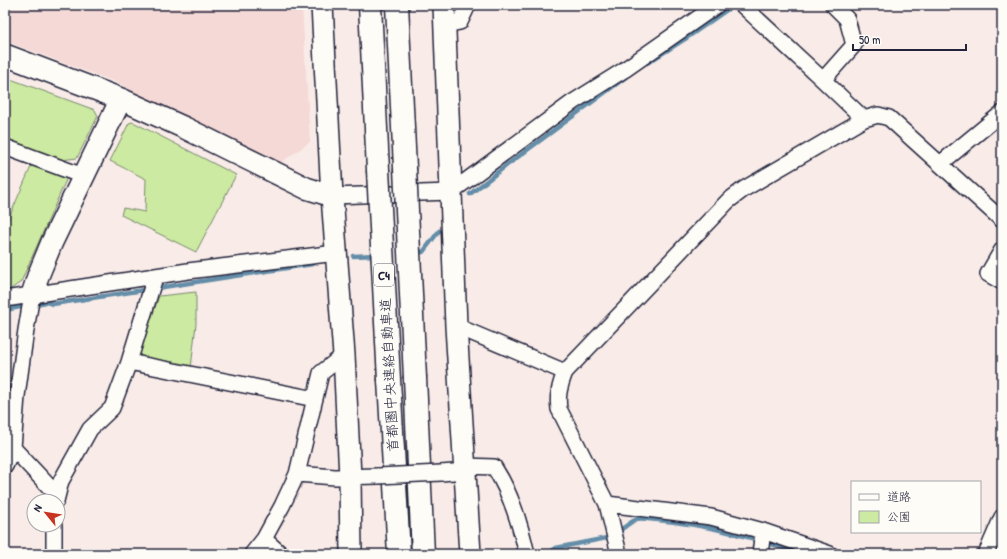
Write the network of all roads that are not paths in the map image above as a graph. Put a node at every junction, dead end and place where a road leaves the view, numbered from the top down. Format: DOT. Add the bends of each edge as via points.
graph roads {
  1 [pos="322,5"];
  2 [pos="370,5"];
  3 [pos="398,5"];
  4 [pos="468,5"];
  5 [pos="717,5"];
  6 [pos="742,5"];
  7 [pos="833,5"];
  8 [pos="444,15"];
  9 [pos="5,55"];
  10 [pos="823,80"];
  11 [pos="121,99"];
  12 [pos="1002,113"];
  13 [pos="864,119"];
  14 [pos="5,147"];
  15 [pos="940,164"];
  16 [pos="83,176"];
  17 [pos="451,192"];
  18 [pos="332,196"];
  19 [pos="1002,220"];
  20 [pos="1002,250"];
  21 [pos="336,253"];
  22 [pos="1002,282"];
  23 [pos="153,285"];
  24 [pos="32,295"];
  25 [pos="5,299"];
  26 [pos="456,326"];
  27 [pos="344,355"];
  28 [pos="129,362"];
  29 [pos="565,372"];
  30 [pos="314,399"];
  31 [pos="14,448"];
  32 [pos="5,466"];
  33 [pos="465,469"];
  34 [pos="297,474"];
  35 [pos="350,477"];
  36 [pos="52,493"];
  37 [pos="57,493"];
  38 [pos="606,504"];
  39 [pos="1002,517"];
  40 [pos="54,533"];
  41 [pos="264,539"];
  42 [pos="762,541"];
  43 [pos="54,554"];
  44 [pos="252,554"];
  45 [pos="281,554"];
  46 [pos="351,554"];
  47 [pos="399,554"];
  48 [pos="423,554"];
  49 [pos="470,554"];
  50 [pos="527,554"];
  51 [pos="619,554"];
  52 [pos="830,554"];
  53 [pos="986,554"];
  1 -- 18 [label="street"];
  2 -- 47 [label="highway, 首都圏中央連絡自動車道 / C4, bridge"];
  3 -- 48 [label="highway, 首都圏中央連絡自動車道 / C4, bridge"];
  4 -- 8 [label="street" via="460,22"];
  5 -- 17 [label="street" via="573,102"];
  6 -- 10 [label="street"];
  7 -- 10 [label="street" via="847,19 854,45"];
  8 -- 17 [label="street"];
  9 -- 11 [label="street"];
  10 -- 13 [label="street"];
  11 -- 16 [label="street"];
  11 -- 18 [label="street" via="306,188"];
  12 -- 15 [label="street"];
  13 -- 15 [label="street" via="878,115 890,118"];
  13 -- 29 [label="street" via="744,189 728,201"];
  14 -- 16 [label="street"];
  15 -- 19 [label="street"];
  16 -- 24 [label="street" via="46,255"];
  17 -- 18 [label="street"];
  17 -- 26 [label="street"];
  18 -- 21 [label="street"];
  20 -- 22 [label="street" via="988,274"];
  21 -- 23 [label="street" via="188,271"];
  21 -- 27 [label="street"];
  23 -- 24 [label="street"];
  23 -- 28 [label="street"];
  24 -- 25 [label="street"];
  24 -- 31 [label="street" via="18,389"];
  26 -- 29 [label="street"];
  26 -- 33 [label="street"];
  27 -- 30 [label="street" via="321,373"];
  27 -- 35 [label="street"];
  28 -- 30 [label="street"];
  28 -- 37 [label="street" via="112,408 90,429 61,481"];
  29 -- 38 [label="street" via="558,389 559,409"];
  30 -- 34 [label="street"];
  31 -- 32 [label="street"];
  31 -- 36 [label="street"];
  33 -- 35 [label="street, bridge" via="441,473"];
  33 -- 49 [label="street"];
  33 -- 50 [label="street" via="494,467 505,484"];
  34 -- 35 [label="street"];
  34 -- 41 [label="street"];
  35 -- 46 [label="street"];
  38 -- 42 [label="street" via="711,517"];
  38 -- 51 [label="street"];
  39 -- 53 [label="street"];
  40 -- 43 [label="street"];
  41 -- 44 [label="street"];
  41 -- 45 [label="street"];
  42 -- 52 [label="street"];
}
